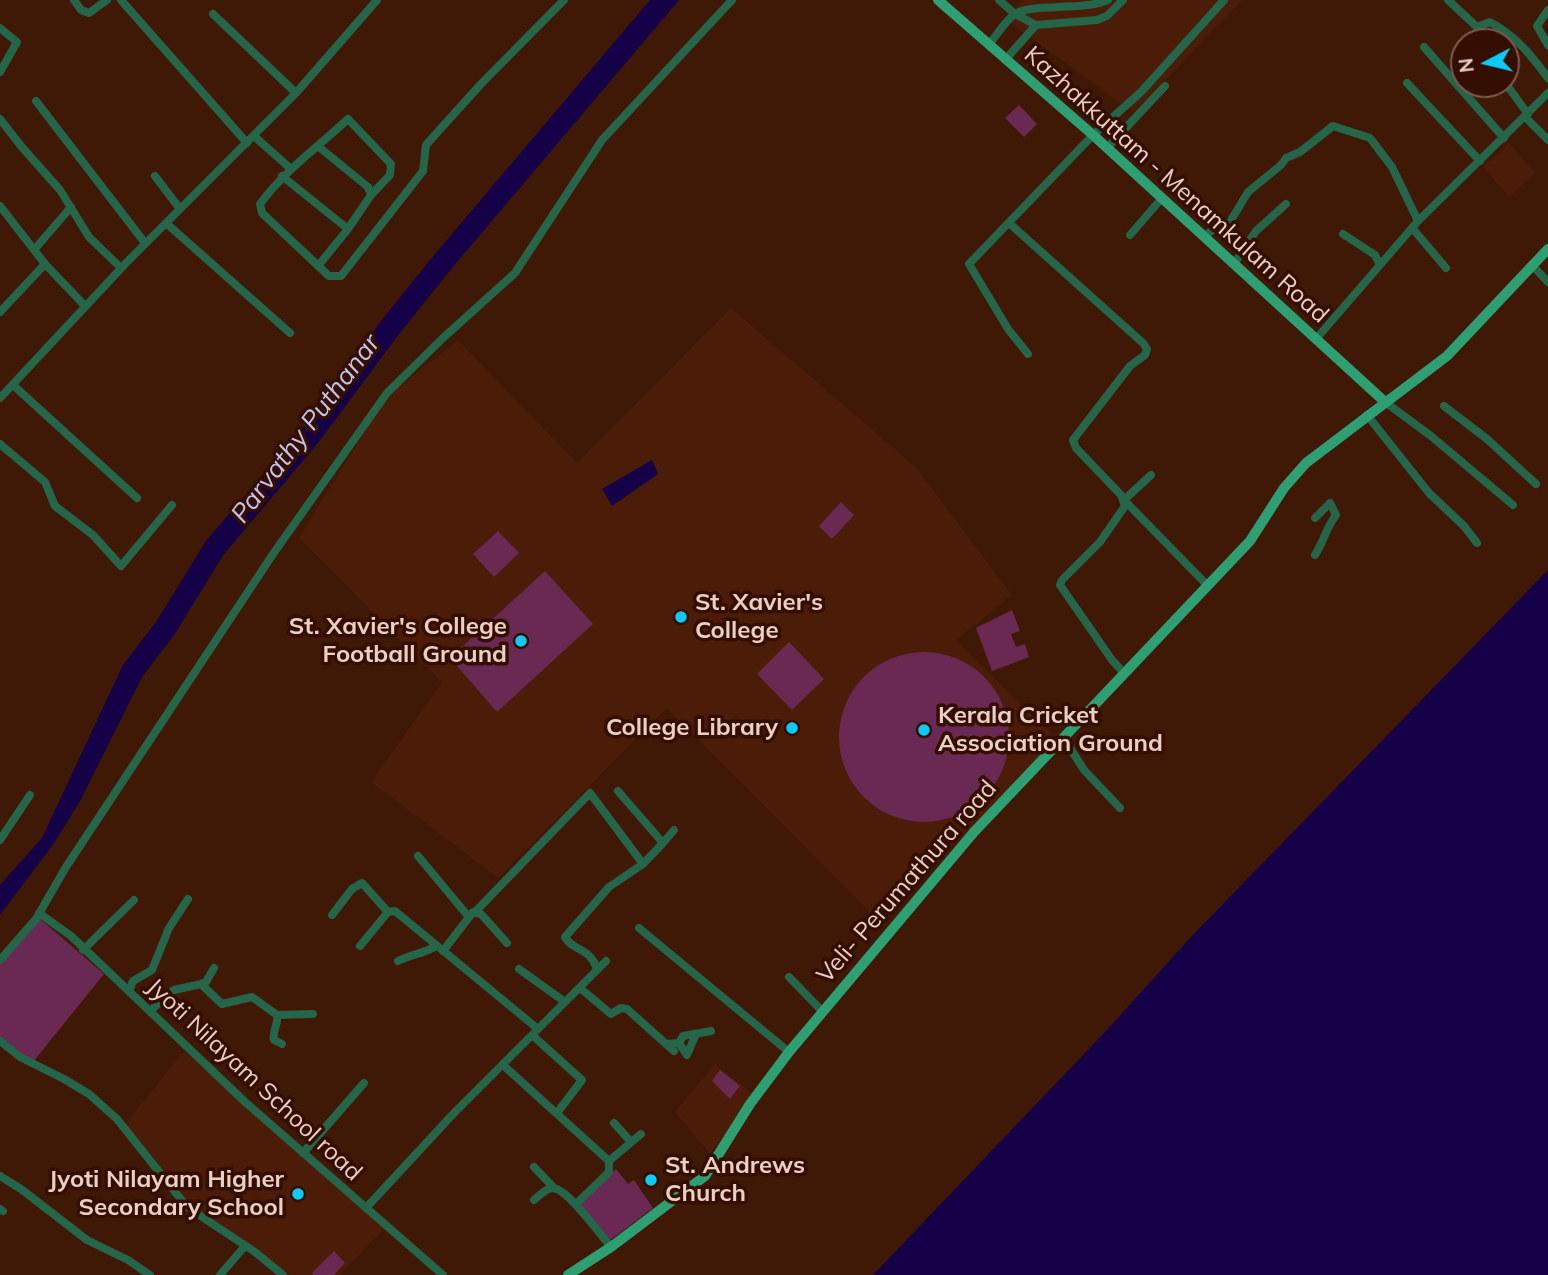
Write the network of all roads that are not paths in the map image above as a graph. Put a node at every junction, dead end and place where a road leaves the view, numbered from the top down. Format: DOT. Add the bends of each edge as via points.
graph roads {
  1 [pos="74,0"];
  2 [pos="107,0"];
  3 [pos="121,0"];
  4 [pos="377,0"];
  5 [pos="564,0"];
  6 [pos="732,0"];
  7 [pos="938,0"];
  8 [pos="999,0"];
  9 [pos="1108,0"];
  10 [pos="1123,0"];
  11 [pos="1223,0"];
  12 [pos="1448,0"];
  13 [pos="1548,10"];
  14 [pos="213,14"];
  15 [pos="1015,14"];
  16 [pos="1036,25"];
  17 [pos="0,28"];
  18 [pos="989,44"];
  19 [pos="1548,45"];
  20 [pos="1424,47"];
  21 [pos="1004,60"];
  22 [pos="0,72"];
  23 [pos="1548,78"];
  24 [pos="1407,83"];
  25 [pos="1165,86"];
  26 [pos="296,93"];
  27 [pos="1548,93"];
  28 [pos="1515,98"];
  29 [pos="36,101"];
  30 [pos="1526,115"];
  31 [pos="0,119"];
  32 [pos="1093,135"];
  33 [pos="254,136"];
  34 [pos="1504,138"];
  35 [pos="1548,140"];
  36 [pos="247,143"];
  37 [pos="319,147"];
  38 [pos="1107,148"];
  39 [pos="1480,161"];
  40 [pos="290,169"];
  41 [pos="155,176"];
  42 [pos="282,176"];
  43 [pos="371,195"];
  44 [pos="1162,198"];
  45 [pos="1286,204"];
  46 [pos="71,207"];
  47 [pos="1,208"];
  48 [pos="180,209"];
  49 [pos="1418,221"];
  50 [pos="166,223"];
  51 [pos="1009,223"];
  52 [pos="348,229"];
  53 [pos="1413,229"];
  54 [pos="1343,234"];
  55 [pos="1130,235"];
  56 [pos="1204,236"];
  57 [pos="145,243"];
  58 [pos="1548,248"];
  59 [pos="34,250"];
  60 [pos="1379,263"];
  61 [pos="45,264"];
  62 [pos="1234,264"];
  63 [pos="318,265"];
  64 [pos="1532,265"];
  65 [pos="121,268"];
  66 [pos="1446,268"];
  67 [pos="1548,282"];
  68 [pos="85,306"];
  69 [pos="0,312"];
  70 [pos="290,333"];
  71 [pos="1316,339"];
  72 [pos="1028,354"];
  73 [pos="13,384"];
  74 [pos="0,398"];
  75 [pos="1385,402"];
  76 [pos="1444,406"];
  77 [pos="1367,415"];
  78 [pos="0,444"];
  79 [pos="1151,475"];
  80 [pos="1536,484"];
  81 [pos="138,498"];
  82 [pos="1124,500"];
  83 [pos="172,505"];
  84 [pos="1513,505"];
  85 [pos="1315,518"];
  86 [pos="1477,543"];
  87 [pos="1315,555"];
  88 [pos="1208,586"];
  89 [pos="1124,673"];
  90 [pos="1063,737"];
  91 [pos="618,790"];
  92 [pos="30,795"];
  93 [pos="1119,808"];
  94 [pos="674,830"];
  95 [pos="0,840"];
  96 [pos="663,843"];
  97 [pos="418,856"];
  98 [pos="643,864"];
  99 [pos="188,899"];
  100 [pos="134,900"];
  101 [pos="388,912"];
  102 [pos="39,913"];
  103 [pos="472,914"];
  104 [pos="332,915"];
  105 [pos="639,928"];
  106 [pos="507,943"];
  107 [pos="360,946"];
  108 [pos="440,948"];
  109 [pos="83,950"];
  110 [pos="0,960"];
  111 [pos="398,961"];
  112 [pos="606,961"];
  113 [pos="214,968"];
  114 [pos="519,969"];
  115 [pos="597,970"];
  116 [pos="789,977"];
  117 [pos="201,984"];
  118 [pos="580,988"];
  119 [pos="129,991"];
  120 [pos="565,1002"];
  121 [pos="150,1012"];
  122 [pos="823,1012"];
  123 [pos="313,1014"];
  124 [pos="277,1015"];
  125 [pos="711,1031"];
  126 [pos="535,1032"];
  127 [pos="696,1034"];
  128 [pos="0,1041"];
  129 [pos="282,1044"];
  130 [pos="676,1047"];
  131 [pos="789,1052"];
  132 [pos="503,1065"];
  133 [pos="364,1083"];
  134 [pos="557,1114"];
  135 [pos="614,1124"];
  136 [pos="641,1133"];
  137 [pos="631,1142"];
  138 [pos="303,1153"];
  139 [pos="609,1161"];
  140 [pos="534,1167"];
  141 [pos="0,1176"];
  142 [pos="554,1188"];
  143 [pos="534,1200"];
  144 [pos="576,1204"];
  145 [pos="366,1208"];
  146 [pos="245,1246"];
  147 [pos="611,1247"];
  148 [pos="150,1275"];
  149 [pos="220,1275"];
  150 [pos="284,1275"];
  151 [pos="443,1275"];
  152 [pos="569,1275"];
  1 -- 2 [label="street" via="89,13"];
  3 -- 36 [label="street"];
  4 -- 26 [label="street"];
  5 -- 63 [label="street" via="426,145 423,171 346,273 334,278"];
  6 -- 102 [label="street" via="602,140 515,273 387,393 273,554"];
  7 -- 18 [label="main road, Kazhakkuttam - Menamkulam Road"];
  8 -- 15 [label="street"];
  9 -- 15 [label="street"];
  10 -- 16 [label="street" via="1097,20"];
  11 -- 32 [label="street" via="1141,92"];
  12 -- 23 [label="street" via="1477,27 1490,22 1509,32"];
  13 -- 19 [label="street" via="1537,26"];
  14 -- 26 [label="street"];
  15 -- 16 [label="street"];
  15 -- 18 [label="street"];
  16 -- 21 [label="street"];
  17 -- 22 [label="street" via="17,43"];
  18 -- 21 [label="main road, Kazhakkuttam - Menamkulam Road"];
  20 -- 34 [label="street"];
  21 -- 32 [label="main road, Kazhakkuttam - Menamkulam Road"];
  24 -- 39 [label="street"];
  25 -- 38 [label="street"];
  26 -- 33 [label="street"];
  27 -- 30 [label="street"];
  28 -- 30 [label="street"];
  29 -- 57 [label="street"];
  30 -- 34 [label="street"];
  30 -- 35 [label="street"];
  31 -- 46 [label="street"];
  32 -- 38 [label="main road, Kazhakkuttam - Menamkulam Road"];
  32 -- 51 [label="street"];
  33 -- 36 [label="street"];
  33 -- 40 [label="street"];
  34 -- 39 [label="street"];
  36 -- 48 [label="street"];
  37 -- 40 [label="street"];
  37 -- 43 [label="street" via="368,187"];
  37 -- 43 [label="street" via="348,119 391,164 390,175"];
  38 -- 44 [label="main road, Kazhakkuttam - Menamkulam Road"];
  39 -- 49 [label="street"];
  40 -- 42 [label="street"];
  41 -- 48 [label="street"];
  42 -- 52 [label="street"];
  42 -- 63 [label="street" via="260,204 262,213"];
  43 -- 52 [label="street"];
  44 -- 55 [label="street"];
  44 -- 56 [label="main road, Kazhakkuttam - Menamkulam Road"];
  45 -- 62 [label="street" via="1255,231"];
  46 -- 59 [label="street"];
  46 -- 65 [label="street" via="89,237"];
  47 -- 59 [label="street"];
  48 -- 50 [label="street"];
  49 -- 53 [label="street"];
  49 -- 56 [label="street" via="1392,167 1370,138 1333,126 1286,158 1248,192 1227,227"];
  50 -- 57 [label="street"];
  50 -- 70 [label="street"];
  51 -- 72 [label="street" via="969,264"];
  51 -- 82 [label="street" via="1146,346 1145,355 1130,366 1073,440"];
  52 -- 63 [label="street"];
  53 -- 60 [label="street"];
  53 -- 66 [label="street"];
  54 -- 60 [label="street" via="1375,255"];
  56 -- 62 [label="main road, Kazhakkuttam - Menamkulam Road"];
  57 -- 65 [label="street"];
  58 -- 64 [label="main road, Veli- Perumathura road"];
  59 -- 61 [label="street"];
  60 -- 71 [label="street"];
  61 -- 68 [label="street"];
  61 -- 69 [label="street"];
  62 -- 71 [label="main road, Kazhakkuttam - Menamkulam Road"];
  64 -- 67 [label="street"];
  64 -- 75 [label="main road, Veli- Perumathura road" via="1447,356"];
  65 -- 68 [label="street"];
  68 -- 73 [label="street"];
  71 -- 75 [label="main road, Kazhakkuttam - Menamkulam Road"];
  73 -- 74 [label="street"];
  73 -- 81 [label="street"];
  75 -- 77 [label="main road, Veli- Perumathura road"];
  75 -- 84 [label="street"];
  76 -- 80 [label="street"];
  77 -- 86 [label="street" via="1429,493"];
  77 -- 88 [label="main road, Veli- Perumathura road" via="1306,463 1250,541"];
  78 -- 83 [label="street" via="45,482 55,506 93,535 121,566"];
  79 -- 82 [label="street"];
  82 -- 88 [label="street"];
  82 -- 89 [label="street" via="1124,510 1100,542 1060,585"];
  85 -- 87 [label="street" via="1330,503 1336,515"];
  88 -- 89 [label="main road, Veli- Perumathura road"];
  89 -- 90 [label="main road, Veli- Perumathura road"];
  90 -- 93 [label="street" via="1084,770"];
  90 -- 122 [label="main road, Veli- Perumathura road" via="974,832"];
  91 -- 96 [label="street"];
  92 -- 95 [label="street"];
  94 -- 96 [label="street"];
  96 -- 98 [label="street"];
  97 -- 103 [label="street"];
  98 -- 103 [label="street" via="590,793"];
  98 -- 115 [label="street" via="609,887 565,937 594,960"];
  99 -- 119 [label="street" via="169,928 152,970 134,981"];
  100 -- 109 [label="street"];
  101 -- 104 [label="street" via="362,883"];
  101 -- 107 [label="street"];
  101 -- 108 [label="street" via="395,911"];
  102 -- 109 [label="street, Jyoti Nilayam School road"];
  102 -- 110 [label="street"];
  103 -- 106 [label="street"];
  103 -- 108 [label="street"];
  105 -- 131 [label="street"];
  108 -- 111 [label="street"];
  108 -- 126 [label="street"];
  109 -- 119 [label="street, Jyoti Nilayam School road"];
  112 -- 115 [label="street"];
  113 -- 117 [label="street"];
  114 -- 120 [label="street"];
  115 -- 118 [label="street"];
  116 -- 122 [label="street"];
  117 -- 121 [label="street" via="174,990"];
  117 -- 124 [label="street" via="222,1004 252,997"];
  118 -- 120 [label="street"];
  118 -- 130 [label="street" via="611,1014 627,1009 666,1044"];
  119 -- 121 [label="street, Jyoti Nilayam School road"];
  120 -- 126 [label="street"];
  121 -- 138 [label="street, Jyoti Nilayam School road"];
  122 -- 131 [label="main road, Veli- Perumathura road"];
  123 -- 124 [label="street"];
  124 -- 129 [label="street" via="272,1032 274,1040"];
  125 -- 127 [label="street"];
  126 -- 132 [label="street"];
  126 -- 134 [label="street" via="582,1080"];
  127 -- 130 [label="street" via="683,1036"];
  127 -- 130 [label="street" via="687,1055"];
  128 -- 146 [label="street" via="20,1057 89,1094 117,1119 187,1207"];
  131 -- 147 [label="main road, Veli- Perumathura road" via="705,1176"];
  132 -- 134 [label="street"];
  132 -- 145 [label="street"];
  133 -- 138 [label="street"];
  134 -- 139 [label="street"];
  135 -- 137 [label="street"];
  136 -- 137 [label="street"];
  137 -- 139 [label="street"];
  138 -- 145 [label="street, Jyoti Nilayam School road"];
  139 -- 144 [label="street" via="609,1172"];
  140 -- 142 [label="street"];
  141 -- 148 [label="street" via="87,1240"];
  142 -- 143 [label="street"];
  142 -- 144 [label="street"];
  144 -- 147 [label="street"];
  145 -- 151 [label="street, Jyoti Nilayam School road"];
  146 -- 149 [label="street"];
  146 -- 150 [label="street"];
  147 -- 152 [label="main road, Veli- Perumathura road"];
}
